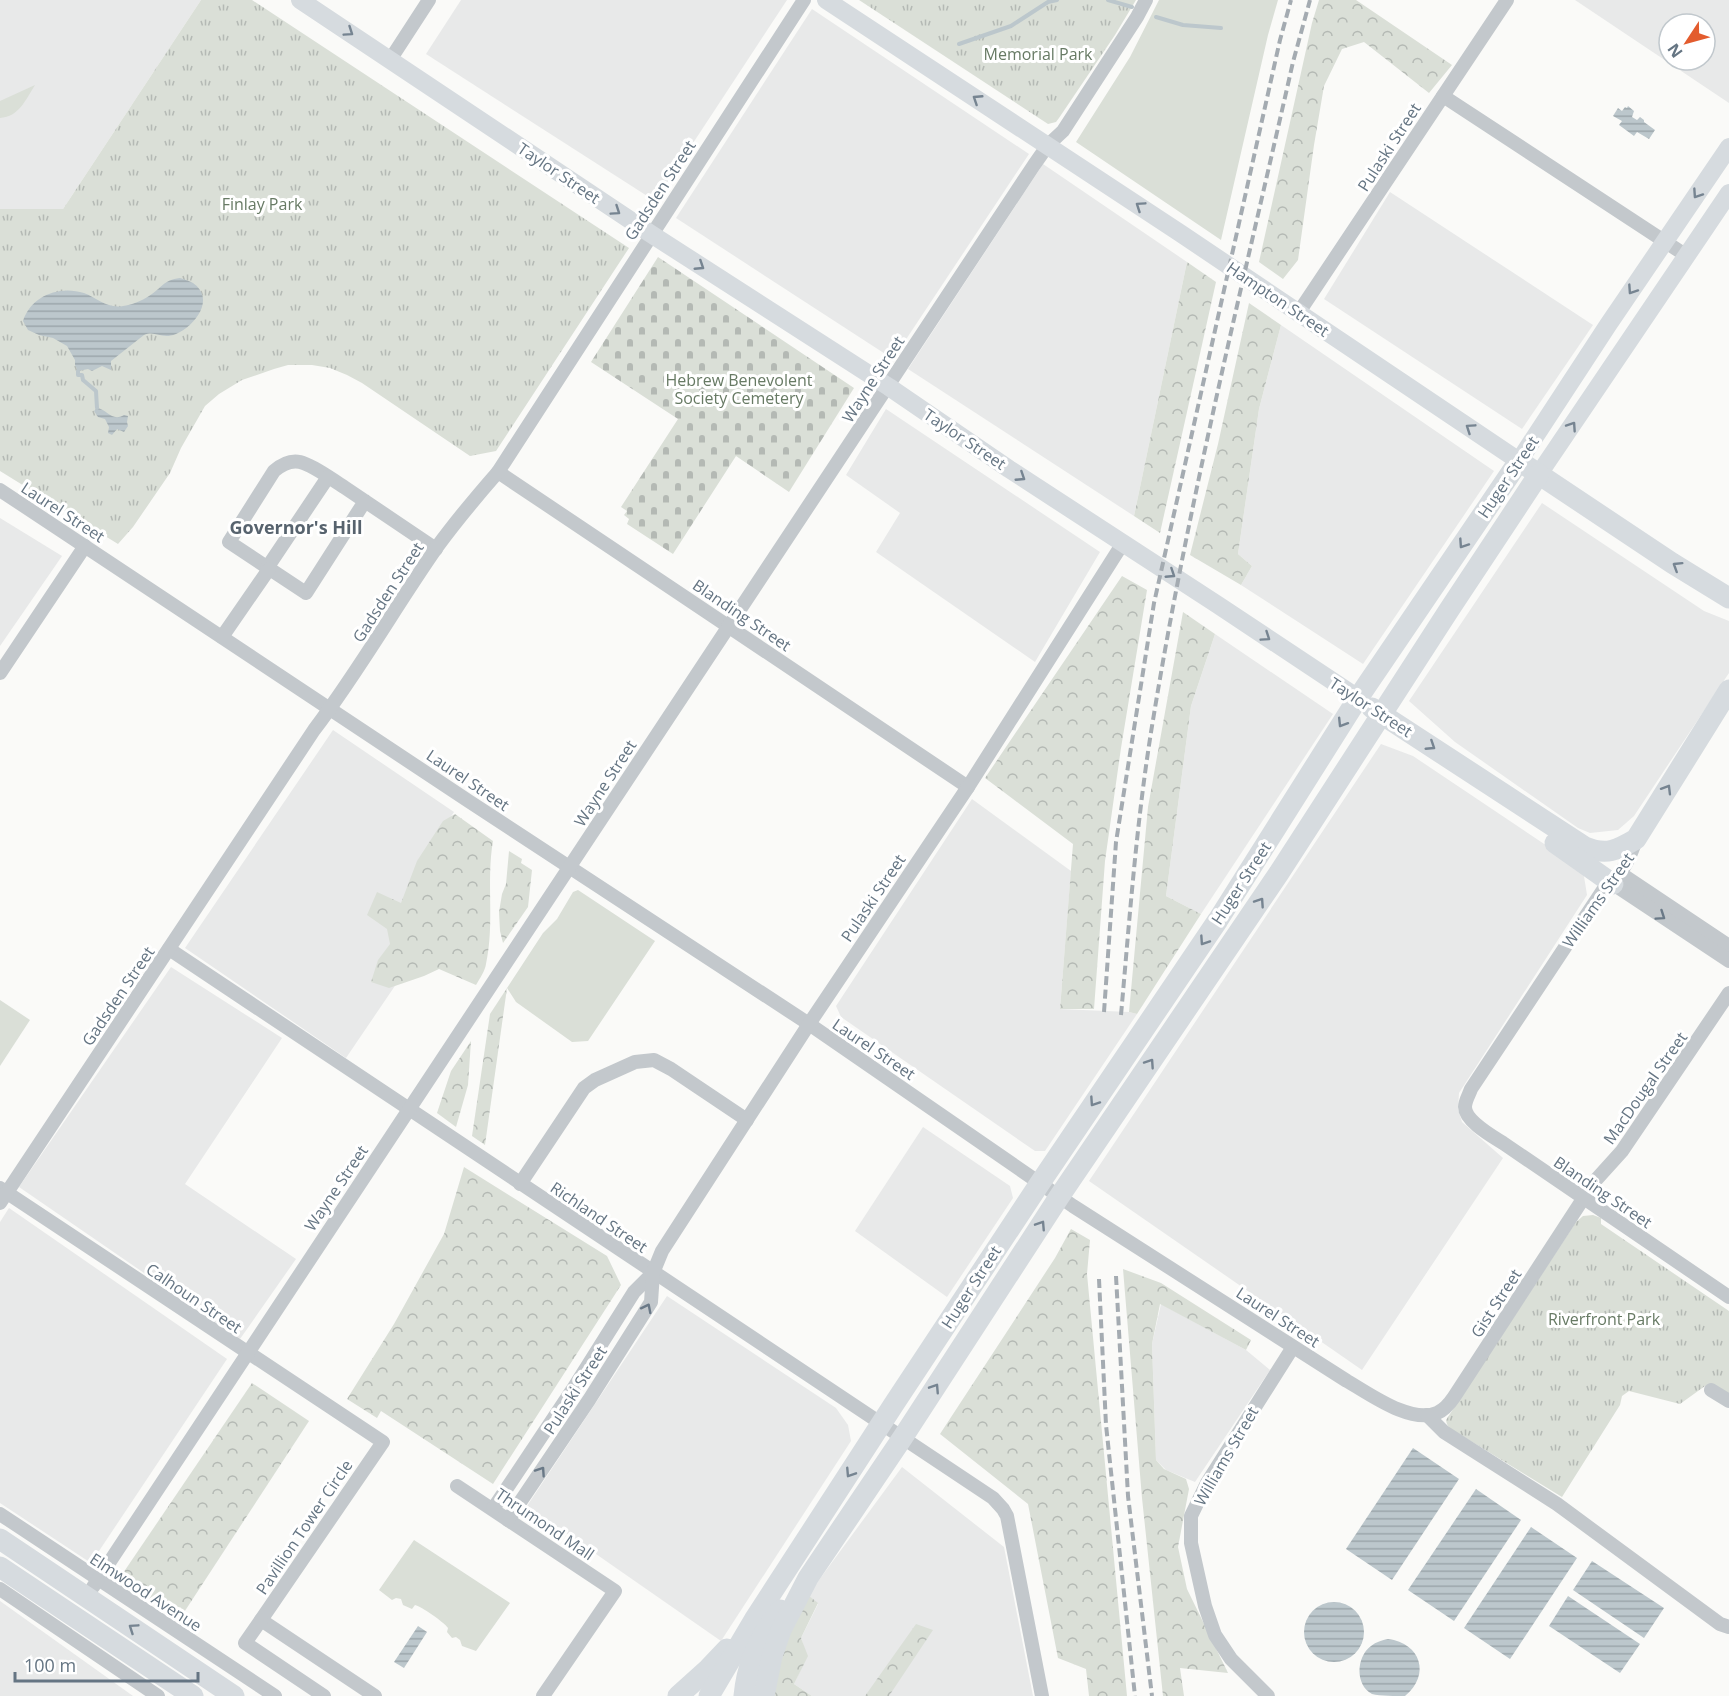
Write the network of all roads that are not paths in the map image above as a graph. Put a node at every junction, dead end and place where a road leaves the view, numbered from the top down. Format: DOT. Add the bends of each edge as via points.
graph roads {
  1 [pos="300,0"];
  2 [pos="429,0"];
  3 [pos="804,0"];
  4 [pos="826,0"];
  5 [pos="1146,0"];
  6 [pos="1507,0"];
  7 [pos="390,60"];
  8 [pos="1443,96"];
  9 [pos="1048,145"];
  10 [pos="1729,147"];
  11 [pos="1729,193"];
  12 [pos="651,234"];
  13 [pos="1665,242"];
  14 [pos="1687,256"];
  15 [pos="1299,312"];
  16 [pos="888,387"];
  17 [pos="1519,460"];
  18 [pos="498,472"];
  19 [pos="1539,474"];
  20 [pos="328,477"];
  21 [pos="0,490"];
  22 [pos="365,501"];
  23 [pos="1123,543"];
  24 [pos="85,546"];
  25 [pos="436,549"];
  26 [pos="268,569"];
  27 [pos="1728,598"];
  28 [pos="729,626"];
  29 [pos="222,637"];
  30 [pos="0,673"];
  31 [pos="1729,690"];
  32 [pos="1358,698"];
  33 [pos="331,708"];
  34 [pos="1382,714"];
  35 [pos="968,786"];
  36 [pos="1528,810"];
  37 [pos="1636,839"];
  38 [pos="569,866"];
  39 [pos="1616,879"];
  40 [pos="1729,946"];
  41 [pos="169,949"];
  42 [pos="1729,961"];
  43 [pos="1729,993"];
  44 [pos="809,1024"];
  45 [pos="1464,1108"];
  46 [pos="408,1109"];
  47 [pos="747,1120"];
  48 [pos="1040,1183"];
  49 [pos="520,1184"];
  50 [pos="2,1195"];
  51 [pos="1059,1197"];
  52 [pos="1583,1198"];
  53 [pos="653,1273"];
  54 [pos="1729,1297"];
  55 [pos="1293,1347"];
  56 [pos="247,1353"];
  57 [pos="1711,1390"];
  58 [pos="1729,1401"];
  59 [pos="1427,1415"];
  60 [pos="881,1424"];
  61 [pos="370,1434"];
  62 [pos="903,1437"];
  63 [pos="457,1486"];
  64 [pos="493,1509"];
  65 [pos="0,1514"];
  66 [pos="508,1520"];
  67 [pos="0,1539"];
  68 [pos="0,1567"];
  69 [pos="808,1578"];
  70 [pos="95,1584"];
  71 [pos="0,1589"];
  72 [pos="261,1620"];
  73 [pos="754,1620"];
  74 [pos="1729,1627"];
  75 [pos="158,1696"];
  76 [pos="193,1696"];
  77 [pos="234,1696"];
  78 [pos="275,1696"];
  79 [pos="324,1696"];
  80 [pos="375,1696"];
  81 [pos="543,1696"];
  82 [pos="678,1696"];
  83 [pos="709,1696"];
  84 [pos="744,1696"];
  85 [pos="764,1696"];
  86 [pos="1042,1696"];
  87 [pos="1268,1696"];
  1 -- 7 [label="main road, Taylor Street, one-way"];
  2 -- 7 [label="street"];
  3 -- 12 [label="street, Gadsden Street"];
  9 -- 4 [label="main road, Hampton Street, one-way"];
  5 -- 9 [label="street, Wayne Street" via="1063,131"];
  6 -- 8 [label="street, Pulaski Street"];
  7 -- 12 [label="main road, Taylor Street, one-way"];
  8 -- 13 [label="street"];
  8 -- 15 [label="street, Pulaski Street"];
  15 -- 9 [label="main road, Hampton Street, one-way"];
  9 -- 16 [label="street, Wayne Street"];
  10 -- 13 [label="main road, Huger Street, one-way"];
  11 -- 14 [label="main road, Huger Street"];
  12 -- 16 [label="main road, Taylor Street, one-way"];
  12 -- 18 [label="street, Gadsden Street"];
  13 -- 14 [label="street"];
  13 -- 17 [label="main road, Huger Street, one-way"];
  19 -- 14 [label="main road, Huger Street, one-way"];
  17 -- 15 [label="main road, Hampton Street, one-way"];
  16 -- 23 [label="main road, Taylor Street, one-way"];
  16 -- 28 [label="street, Wayne Street"];
  17 -- 19 [label="highway, Hampton Street"];
  17 -- 32 [label="highway, Huger Street, one-way"];
  18 -- 25 [label="street, Gadsden Street"];
  18 -- 28 [label="street, Blanding Street"];
  27 -- 19 [label="highway, Hampton Street, one-way"];
  19 -- 34 [label="highway, Huger Street"];
  20 -- 22 [label="street"];
  20 -- 26 [label="street"];
  20 -- 26 [label="street" via="298,461 282,465 267,480 229,542"];
  21 -- 24 [label="street, Laurel Street"];
  22 -- 25 [label="street"];
  22 -- 26 [label="street" via="306,593"];
  23 -- 32 [label="main road, Taylor Street, one-way"];
  23 -- 35 [label="street, Pulaski Street"];
  24 -- 29 [label="street, Laurel Street"];
  24 -- 30 [label="street"];
  25 -- 33 [label="street, Gadsden Street"];
  26 -- 29 [label="street"];
  28 -- 35 [label="street, Blanding Street"];
  28 -- 38 [label="street, Wayne Street"];
  29 -- 33 [label="street, Laurel Street"];
  37 -- 31 [label="highway, Williams Street, one-way"];
  32 -- 34 [label="highway, Taylor Street"];
  32 -- 48 [label="highway, Huger Street, one-way" via="1218,920"];
  33 -- 38 [label="street, Laurel Street"];
  33 -- 41 [label="street, Gadsden Street"];
  34 -- 36 [label="highway, Taylor Street, one-way"];
  51 -- 34 [label="highway, Huger Street, one-way"];
  35 -- 44 [label="street, Pulaski Street"];
  36 -- 37 [label="highway, Taylor Street" via="1593,850 1618,849"];
  36 -- 39 [label="highway" via="1556,845"];
  37 -- 39 [label="street, Williams Street"];
  38 -- 44 [label="street, Laurel Street"];
  38 -- 46 [label="street, Wayne Street"];
  39 -- 40 [label="street"];
  39 -- 42 [label="street, one-way"];
  39 -- 45 [label="street, Williams Street" via="1603,890 1471,1089"];
  41 -- 46 [label="street, Richland Street"];
  41 -- 50 [label="street, Gadsden Street"];
  43 -- 52 [label="street, MacDougal Street" via="1622,1151"];
  44 -- 47 [label="street, Pulaski Street"];
  44 -- 48 [label="street, Laurel Street"];
  45 -- 52 [label="street, Blanding Street" via="1470,1120"];
  46 -- 49 [label="street, Richland Street"];
  46 -- 56 [label="street, Wayne Street"];
  47 -- 49 [label="street" via="654,1060 635,1062 584,1088"];
  47 -- 53 [label="street, Pulaski Street" via="662,1251"];
  48 -- 51 [label="street, Laurel Street"];
  48 -- 60 [label="highway, Huger Street"];
  49 -- 53 [label="street, Richland Street"];
  50 -- 56 [label="street, Calhoun Street"];
  51 -- 55 [label="street, Laurel Street"];
  62 -- 51 [label="highway, Huger Street, one-way"];
  52 -- 54 [label="street, Blanding Street"];
  52 -- 59 [label="street, Gist Street" via="1454,1397 1439,1412"];
  53 -- 60 [label="street, Richland Street"];
  53 -- 64 [label="street, Pulaski Street" via="634,1292"];
  66 -- 53 [label="street, Pulaski Street, one-way" via="651,1302"];
  55 -- 59 [label="street, Laurel Street" via="1390,1406"];
  55 -- 87 [label="street, Williams Street" via="1207,1483 1191,1516 1191,1543 1215,1635 1231,1659"];
  56 -- 61 [label="street, Calhoun Street"];
  56 -- 70 [label="street, Wayne Street"];
  57 -- 58 [label="street"];
  59 -- 74 [label="street" via="1444,1432 1557,1504"];
  60 -- 62 [label="street, Richland Street"];
  60 -- 73 [label="highway, Huger Street, one-way"];
  61 -- 72 [label="street, Pavillion Tower Circle" via="382,1442"];
  62 -- 69 [label="highway, Huger Street"];
  62 -- 86 [label="street, Richland Street" via="993,1498 1007,1516"];
  63 -- 64 [label="street, Thrumond Mall"];
  64 -- 66 [label="street, Thrumond Mall"];
  65 -- 70 [label="street, Elmwood Avenue"];
  66 -- 81 [label="street, Thrumond Mall" via="615,1591"];
  77 -- 67 [label="highway, one-way"];
  68 -- 76 [label="highway"];
  69 -- 84 [label="highway" via="766,1629 751,1662"];
  69 -- 85 [label="highway" via="778,1639"];
  70 -- 78 [label="street, Elmwood Avenue"];
  71 -- 75 [label="street"];
  72 -- 79 [label="street" via="245,1643"];
  72 -- 80 [label="street, Pavillion Tower Circle"];
  73 -- 82 [label="highway"];
  73 -- 83 [label="highway"];
}
